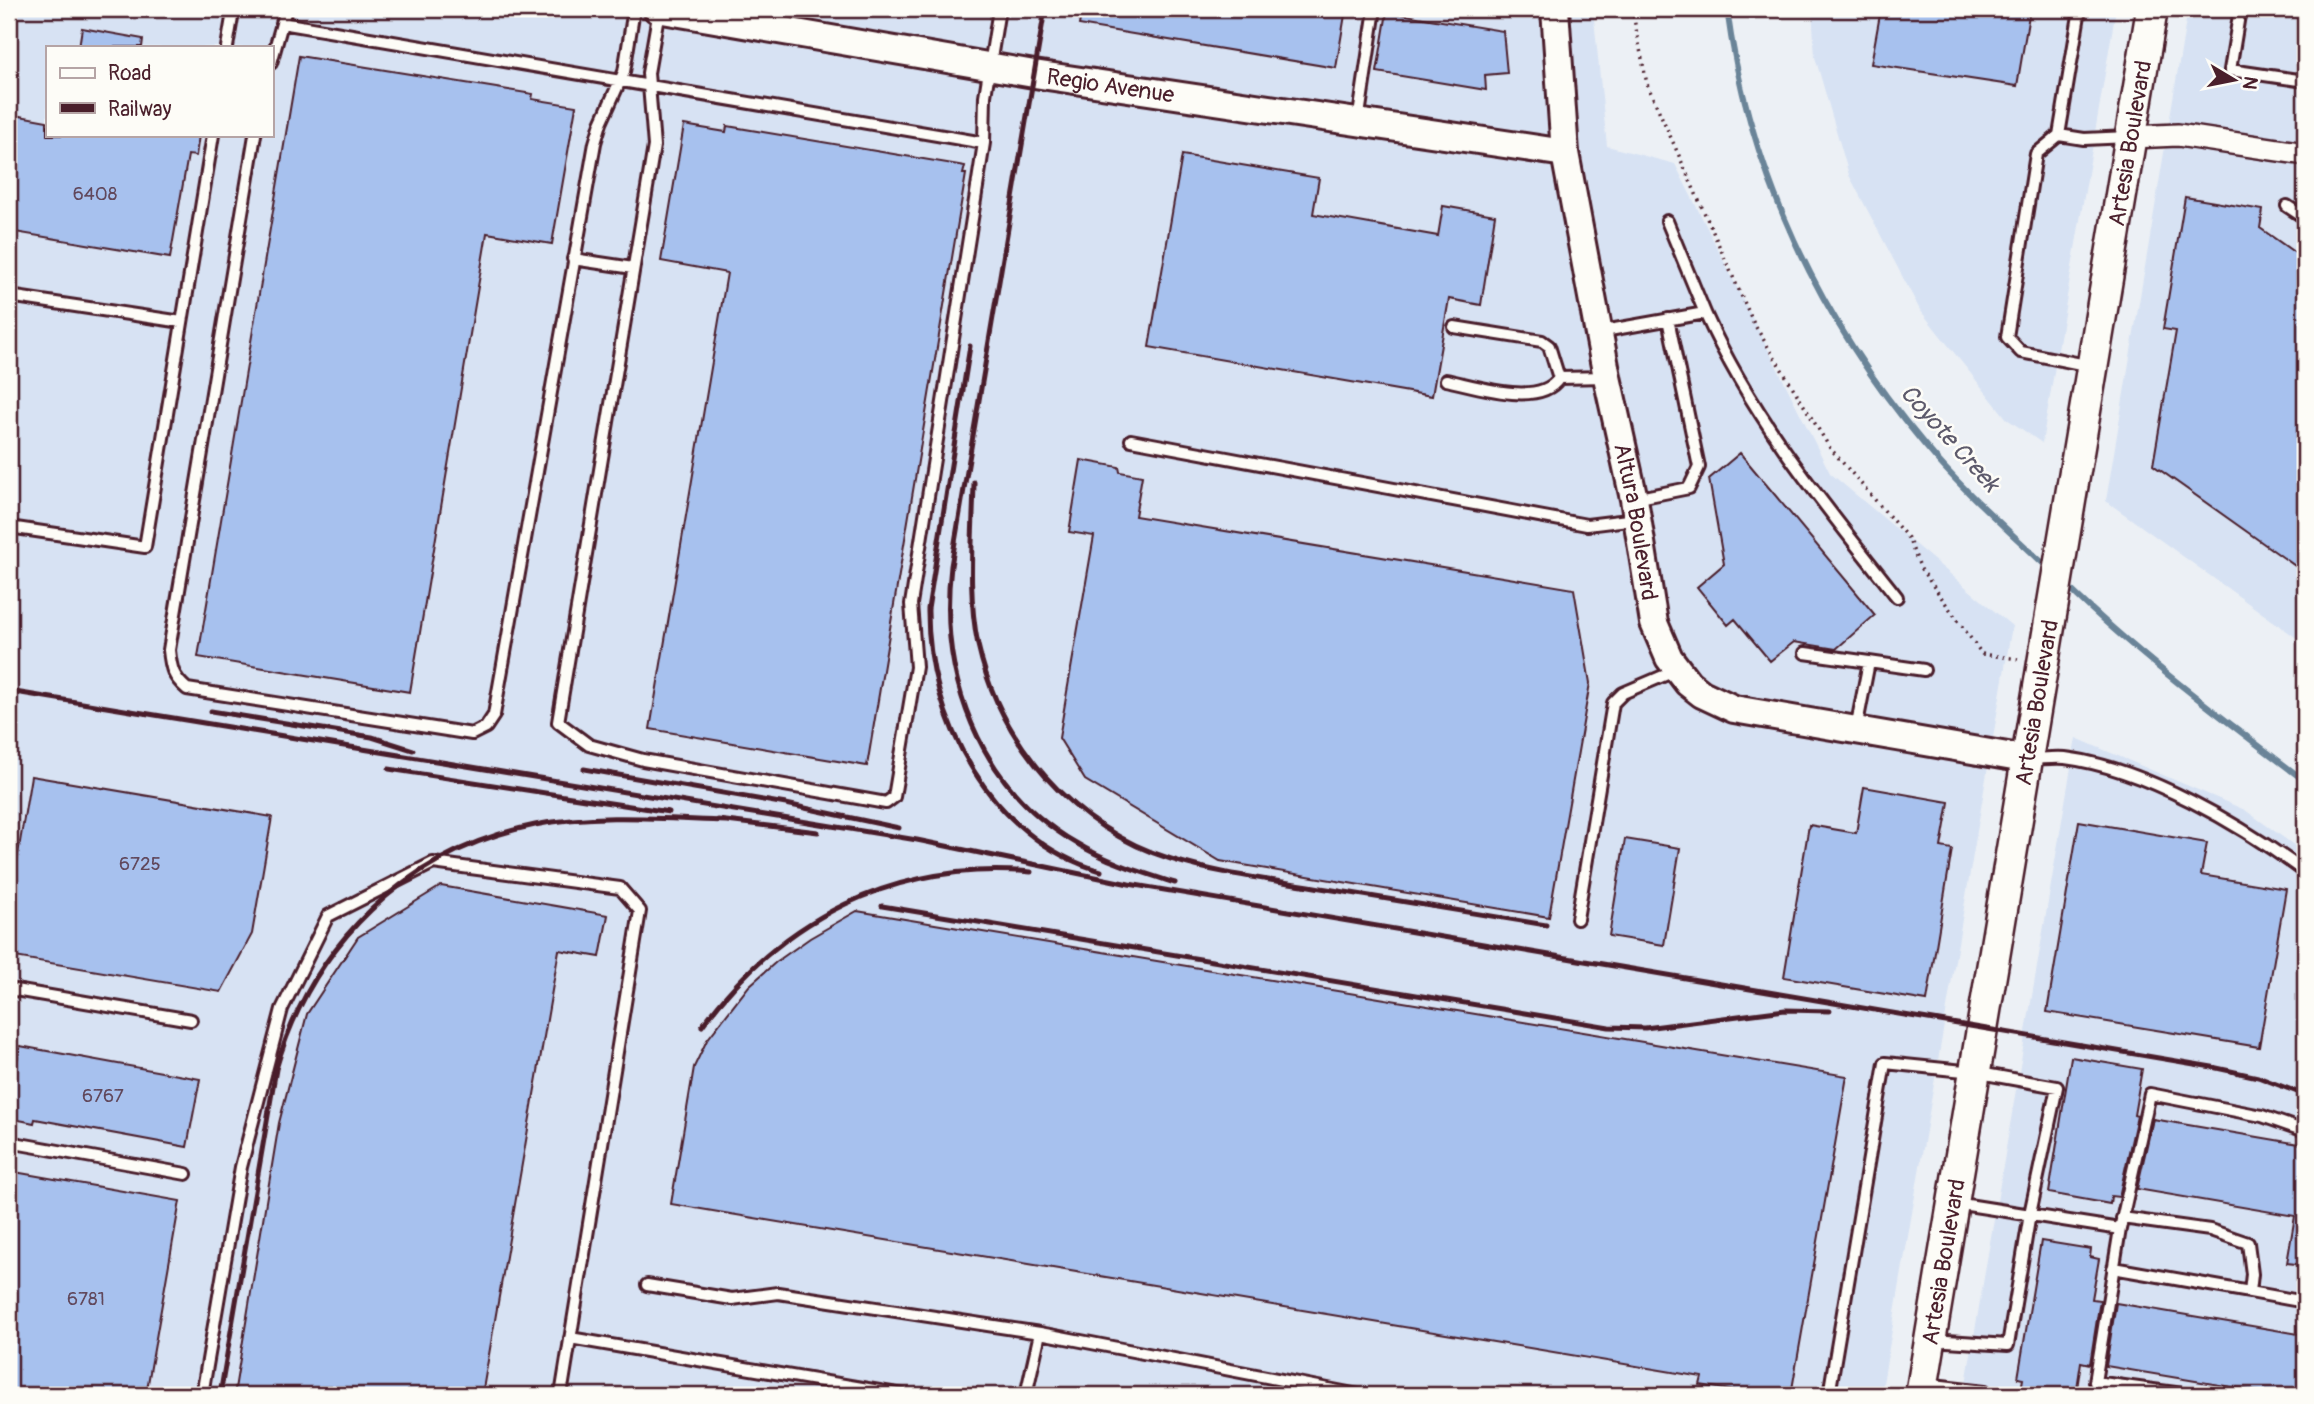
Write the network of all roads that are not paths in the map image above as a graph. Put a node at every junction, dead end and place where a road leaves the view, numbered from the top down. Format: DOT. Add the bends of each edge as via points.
graph roads {
  1 [pos="213,9"];
  2 [pos="286,9"];
  3 [pos="634,9"];
  4 [pos="658,9"];
  5 [pos="999,9"];
  6 [pos="1375,9"];
  7 [pos="1555,9"];
  8 [pos="2080,9"];
  9 [pos="2152,9"];
  10 [pos="2240,9"];
  11 [pos="750,16"];
  12 [pos="282,23"];
  13 [pos="227,46"];
  14 [pos="273,56"];
  15 [pos="989,66"];
  16 [pos="621,79"];
  17 [pos="2305,81"];
  18 [pos="649,85"];
  19 [pos="1358,122"];
  20 [pos="2059,135"];
  21 [pos="213,136"];
  22 [pos="255,136"];
  23 [pos="2131,137"];
  24 [pos="984,143"];
  25 [pos="1565,153"];
  26 [pos="2305,154"];
  27 [pos="2287,206"];
  28 [pos="2305,218"];
  29 [pos="1667,221"];
  30 [pos="573,259"];
  31 [pos="633,268"];
  32 [pos="9,296"];
  33 [pos="1704,313"];
  34 [pos="1668,319"];
  35 [pos="182,322"];
  36 [pos="1454,327"];
  37 [pos="1598,332"];
  38 [pos="2092,366"];
  39 [pos="1606,377"];
  40 [pos="1559,378"];
  41 [pos="1446,380"];
  42 [pos="1130,440"];
  43 [pos="1635,509"];
  44 [pos="9,527"];
  45 [pos="1897,597"];
  46 [pos="1805,653"];
  47 [pos="1869,662"];
  48 [pos="1677,670"];
  49 [pos="1924,670"];
  50 [pos="1856,729"];
  51 [pos="2025,760"];
  52 [pos="2305,872"];
  53 [pos="1577,919"];
  54 [pos="9,989"];
  55 [pos="191,1020"];
  56 [pos="1974,1072"];
  57 [pos="2305,1131"];
  58 [pos="9,1142"];
  59 [pos="186,1174"];
  60 [pos="1952,1203"];
  61 [pos="2030,1214"];
  62 [pos="2121,1224"];
  63 [pos="2113,1268"];
  64 [pos="647,1285"];
  65 [pos="2250,1292"];
  66 [pos="2305,1302"];
  67 [pos="1040,1333"];
  68 [pos="570,1338"];
  69 [pos="1930,1339"];
  70 [pos="1922,1390"];
  71 [pos="202,1395"];
  72 [pos="561,1395"];
  73 [pos="903,1395"];
  74 [pos="1026,1395"];
  75 [pos="1359,1395"];
  76 [pos="1829,1395"];
  77 [pos="1990,1395"];
  78 [pos="2190,1395"];
  1 -- 13 [label="lane" via="233,12"];
  2 -- 12 [label="lane"];
  3 -- 16 [label="lane"];
  4 -- 11 [label="street, Regio Avenue"];
  4 -- 18 [label="lane"];
  5 -- 15 [label="lane"];
  6 -- 19 [label="lane"];
  7 -- 25 [label="street, Altura Boulevard"];
  8 -- 20 [label="lane"];
  9 -- 23 [label="main road, Artesia Boulevard"];
  10 -- 17 [label="lane" via="2230,70"];
  11 -- 15 [label="street, Regio Avenue"];
  12 -- 14 [label="lane"];
  12 -- 16 [label="lane"];
  15 -- 19 [label="street, Regio Avenue"];
  15 -- 24 [label="lane"];
  16 -- 18 [label="lane"];
  16 -- 30 [label="lane" via="598,132"];
  18 -- 24 [label="lane"];
  18 -- 31 [label="lane" via="654,146"];
  19 -- 25 [label="street, Regio Avenue"];
  20 -- 23 [label="lane"];
  20 -- 38 [label="lane" via="2036,154 2007,337 2021,352"];
  21 -- 35 [label="lane"];
  22 -- 30 [label="lane" via="169,650 174,678 187,690 472,734 485,727 494,715"];
  23 -- 26 [label="street" via="2178,135"];
  23 -- 38 [label="main road, Artesia Boulevard"];
  24 -- 31 [label="lane" via="911,604 916,667 913,692 894,796 886,803 643,760 589,745 558,722"];
  25 -- 37 [label="street, Altura Boulevard"];
  27 -- 28 [label="lane"];
  29 -- 33 [label="lane"];
  30 -- 31 [label="lane"];
  32 -- 35 [label="lane"];
  33 -- 34 [label="lane"];
  33 -- 45 [label="lane" via="1773,439"];
  34 -- 37 [label="lane"];
  34 -- 43 [label="lane" via="1699,467 1689,488"];
  35 -- 44 [label="lane" via="145,547"];
  36 -- 40 [label="lane" via="1542,341 1549,346"];
  37 -- 39 [label="street, Altura Boulevard"];
  38 -- 51 [label="main road, Artesia Boulevard"];
  39 -- 40 [label="lane"];
  39 -- 43 [label="street, Altura Boulevard"];
  40 -- 41 [label="lane" via="1535,394"];
  42 -- 43 [label="lane" via="1587,525"];
  43 -- 48 [label="street, Altura Boulevard" via="1654,623"];
  46 -- 47 [label="lane"];
  47 -- 49 [label="lane"];
  47 -- 50 [label="lane"];
  48 -- 50 [label="street, Altura Boulevard" via="1702,694 1734,709"];
  48 -- 53 [label="lane" via="1613,703"];
  50 -- 51 [label="street, Altura Boulevard"];
  51 -- 52 [label="lane" via="2065,758 2141,778 2254,834"];
  51 -- 56 [label="main road, Artesia Boulevard"];
  54 -- 55 [label="lane"];
  56 -- 60 [label="main road, Artesia Boulevard"];
  56 -- 61 [label="lane" via="2057,1087"];
  56 -- 76 [label="lane" via="1885,1063"];
  57 -- 62 [label="lane" via="2262,1116 2150,1094"];
  58 -- 59 [label="lane"];
  60 -- 61 [label="lane"];
  60 -- 69 [label="main road, Artesia Boulevard"];
  61 -- 62 [label="lane"];
  61 -- 69 [label="lane" via="2008,1345"];
  62 -- 63 [label="lane"];
  62 -- 65 [label="lane" via="2210,1230 2248,1243"];
  63 -- 65 [label="lane"];
  63 -- 78 [label="lane" via="2095,1382"];
  64 -- 67 [label="lane" via="732,1299 778,1293"];
  65 -- 66 [label="lane"];
  67 -- 74 [label="lane"];
  67 -- 75 [label="lane"];
  68 -- 71 [label="lane" via="640,911 620,888 433,863 328,916 282,1009 241,1167"];
  68 -- 72 [label="lane"];
  68 -- 73 [label="lane"];
  69 -- 70 [label="main road, Artesia Boulevard"];
  70 -- 77 [label="lane" via="1985,1391"];
}
